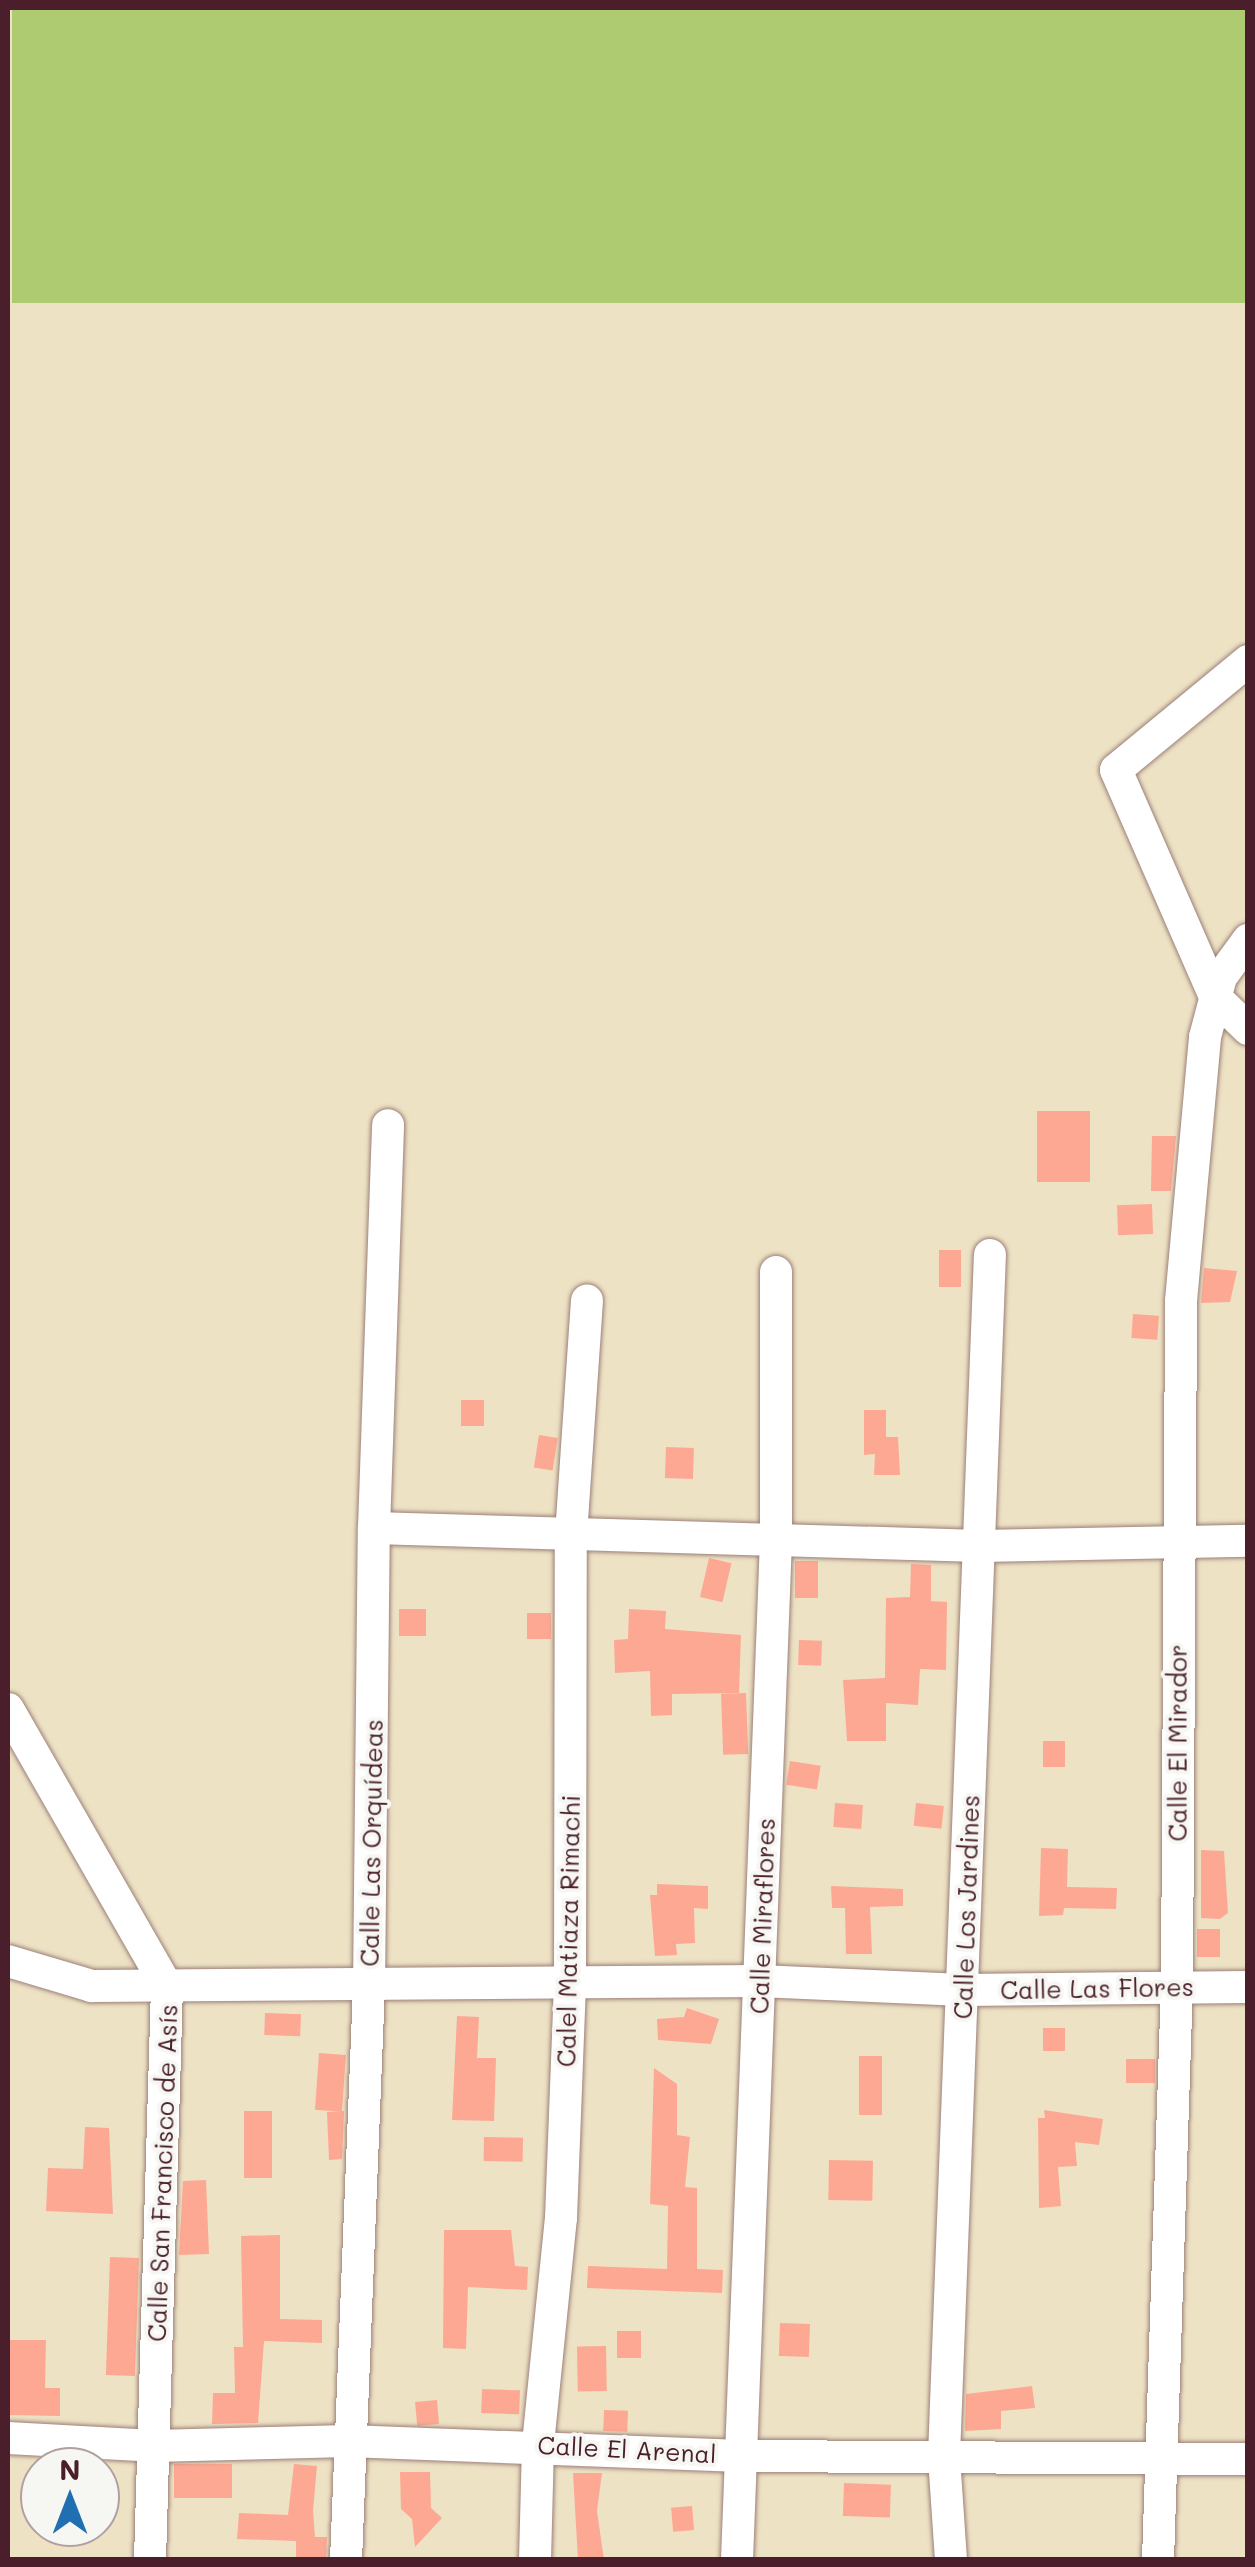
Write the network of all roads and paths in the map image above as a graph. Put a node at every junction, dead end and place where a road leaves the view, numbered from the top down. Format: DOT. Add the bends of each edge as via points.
graph roads {
  1 [pos="1248,662"];
  2 [pos="1248,940"];
  3 [pos="1216,997"];
  4 [pos="1248,1029"];
  5 [pos="388,1126"];
  6 [pos="990,1255"];
  7 [pos="776,1272"];
  8 [pos="587,1301"];
  9 [pos="374,1528"];
  10 [pos="571,1535"];
  11 [pos="776,1539"];
  12 [pos="1178,1540"];
  13 [pos="1248,1541"];
  14 [pos="980,1546"];
  15 [pos="8,1709"];
  16 [pos="8,1961"];
  17 [pos="759,1981"];
  18 [pos="1177,1984"];
  19 [pos="570,1986"];
  20 [pos="167,1987"];
  21 [pos="1248,1987"];
  22 [pos="369,1988"];
  23 [pos="963,1990"];
  24 [pos="8,2438"];
  25 [pos="348,2441"];
  26 [pos="538,2444"];
  27 [pos="154,2446"];
  28 [pos="741,2456"];
  29 [pos="944,2456"];
  30 [pos="1161,2459"];
  31 [pos="1248,2459"];
  32 [pos="150,2560"];
  33 [pos="346,2560"];
  34 [pos="535,2560"];
  35 [pos="737,2560"];
  36 [pos="950,2560"];
  37 [pos="1158,2560"];
  1 -- 3 [label="street" via="1116,770"];
  2 -- 3 [label="street, Calle El Mirador" via="1234,950"];
  3 -- 4 [label="street"];
  3 -- 12 [label="street, Calle El Mirador" via="1205,1037 1181,1301"];
  5 -- 9 [label="street, Calle Las Orquídeas"];
  6 -- 14 [label="street, Calle Los Jardines"];
  7 -- 11 [label="street, Calle Miraflores"];
  8 -- 10 [label="street, Calel Matiaza Rimachi"];
  9 -- 10 [label="street"];
  9 -- 22 [label="street, Calle Las Orquídeas"];
  10 -- 11 [label="street"];
  10 -- 19 [label="street, Calel Matiaza Rimachi"];
  11 -- 14 [label="street"];
  11 -- 17 [label="street, Calle Miraflores"];
  12 -- 13 [label="street"];
  12 -- 14 [label="street"];
  12 -- 18 [label="street, Calle El Mirador"];
  14 -- 23 [label="street, Calle Los Jardines"];
  15 -- 20 [label="street, Calle San Francisco de Asís"];
  16 -- 20 [label="street, Calle Las Flores" via="92,1986"];
  17 -- 19 [label="street, Calle Las Flores"];
  17 -- 23 [label="street, Calle Las Flores"];
  17 -- 28 [label="street, Calle Miraflores"];
  18 -- 21 [label="street, Calle Las Flores"];
  18 -- 23 [label="street, Calle Las Flores"];
  18 -- 30 [label="street, Calle El Mirador"];
  19 -- 22 [label="street, Calle Las Flores"];
  19 -- 26 [label="street, Calel Matiaza Rimachi" via="553,2332"];
  20 -- 22 [label="street, Calle Las Flores"];
  20 -- 27 [label="street, Calle San Francisco de Asís"];
  22 -- 25 [label="street, Calle Las Orquídeas"];
  23 -- 29 [label="street, Calle Los Jardines"];
  24 -- 27 [label="street, Calle El Arenal"];
  25 -- 26 [label="street, Calle El Arenal"];
  25 -- 27 [label="street, Calle El Arenal"];
  25 -- 33 [label="street, Calle Las Orquídeas"];
  26 -- 28 [label="street, Calle El Arenal"];
  26 -- 34 [label="street, Calel Matiaza Rimachi"];
  27 -- 32 [label="street, Calle San Francisco de Asís"];
  28 -- 29 [label="street, Calle El Arenal"];
  28 -- 35 [label="street, Calle Miraflores"];
  29 -- 30 [label="street, Calle El Arenal"];
  29 -- 36 [label="street, Calle Los Jardines"];
  30 -- 31 [label="street, Calle El Arenal"];
  30 -- 37 [label="street, Calle El Mirador"];
}
